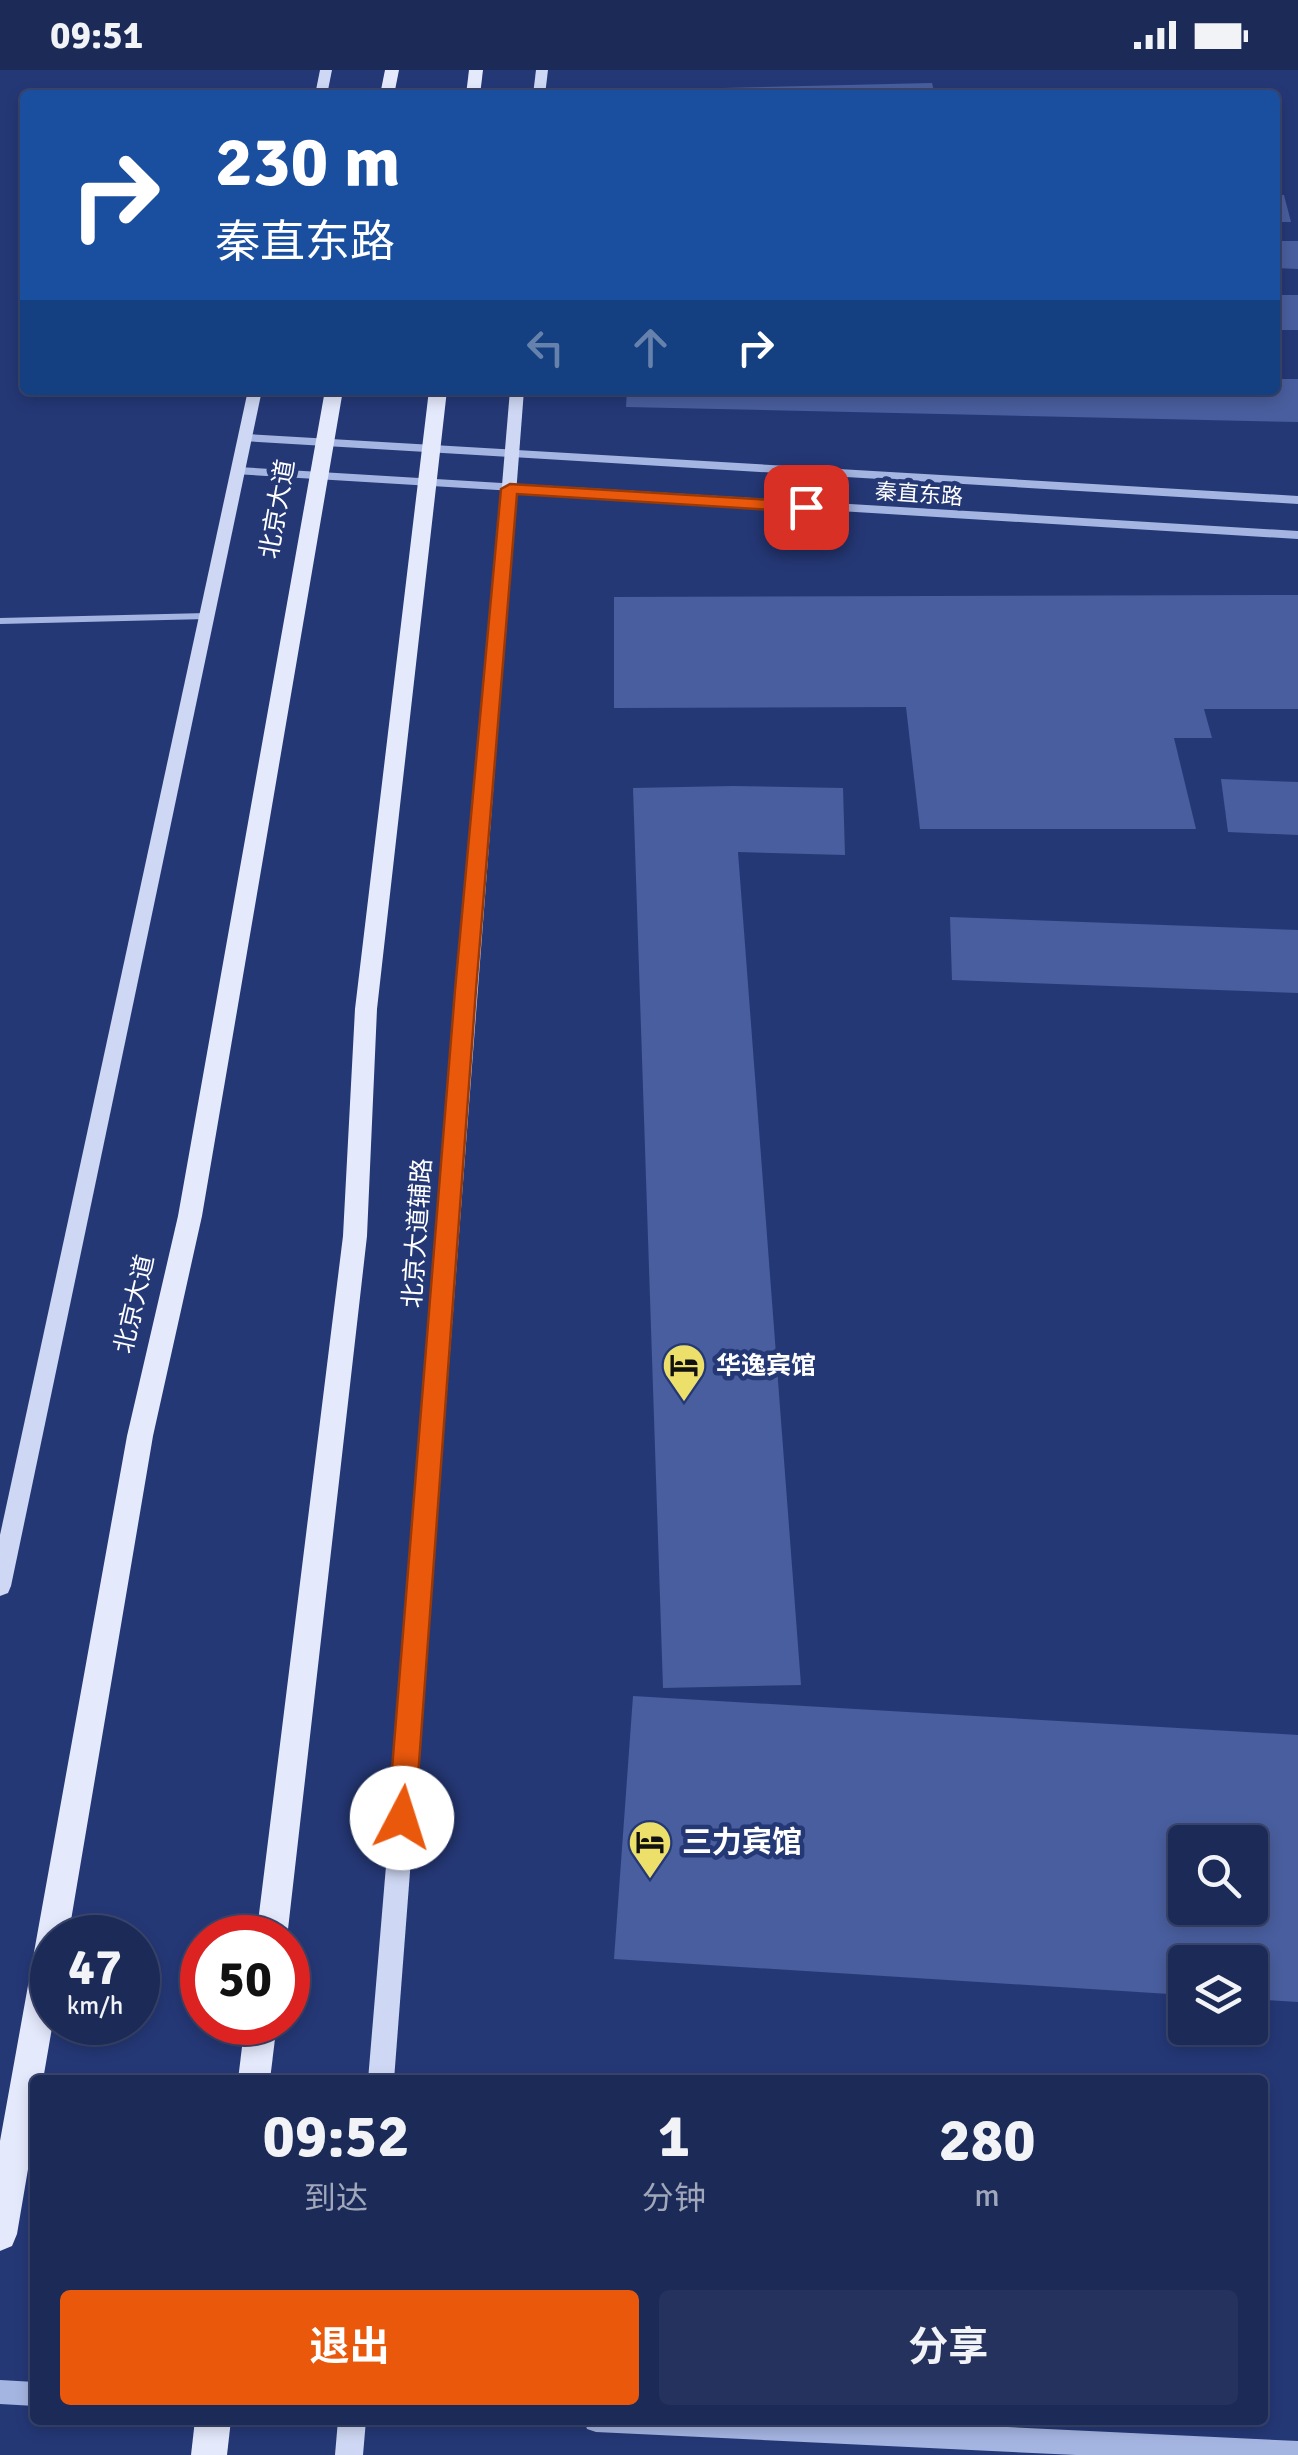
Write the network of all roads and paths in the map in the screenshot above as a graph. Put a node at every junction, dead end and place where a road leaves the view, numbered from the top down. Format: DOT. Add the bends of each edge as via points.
graph roads {
  1 [pos="255,395"];
  2 [pos="333,395"];
  3 [pos="437,395"];
  4 [pos="517,395"];
  5 [pos="246,438"];
  6 [pos="325,442"];
  7 [pos="430,449"];
  8 [pos="512,454"];
  9 [pos="238,472"];
  10 [pos="319,476"];
  11 [pos="426,484"];
  12 [pos="510,489"];
  13 [pos="1298,500"];
  14 [pos="1298,535"];
  15 [pos="207,616"];
  16 [pos="0,621"];
  17 [pos="0,1586"];
  18 [pos="274,1915"];
  19 [pos="258,2045"];
  20 [pos="255,2075"];
  21 [pos="381,2075"];
  22 [pos="0,2234"];
  23 [pos="0,2392"];
  24 [pos="30,2394"];
  25 [pos="213,2425"];
  26 [pos="352,2425"];
  27 [pos="706,2425"];
  28 [pos="1298,2452"];
  29 [pos="209,2455"];
  30 [pos="349,2455"];
  1 -- 5 [label="main road"];
  2 -- 6 [label="main road, 北京大道"];
  3 -- 7 [label="main road"];
  4 -- 8 [label="main road, 北京大道辅路"];
  5 -- 6 [label="street, 秦直东路"];
  5 -- 9 [label="main road"];
  6 -- 7 [label="street, 秦直东路"];
  6 -- 10 [label="main road, 北京大道"];
  7 -- 8 [label="street, 秦直东路"];
  7 -- 11 [label="main road"];
  8 -- 12 [label="main road, 北京大道辅路"];
  8 -- 13 [label="street, 秦直东路"];
  9 -- 10 [label="street, 秦直东路"];
  9 -- 15 [label="main road"];
  10 -- 11 [label="street, 秦直东路"];
  10 -- 22 [label="main road, 北京大道" via="190,1216 140,1436"];
  11 -- 12 [label="street, 秦直东路"];
  11 -- 18 [label="main road" via="366,1009 355,1236"];
  12 -- 14 [label="street, 秦直东路"];
  12 -- 21 [label="main road, 北京大道辅路"];
  15 -- 16 [label="lane"];
  15 -- 17 [label="main road"];
  19 -- 20 [label="main road"];
  23 -- 24 [label="street"];
  25 -- 29 [label="main road"];
  26 -- 30 [label="main road"];
  27 -- 28 [label="street"];
}
